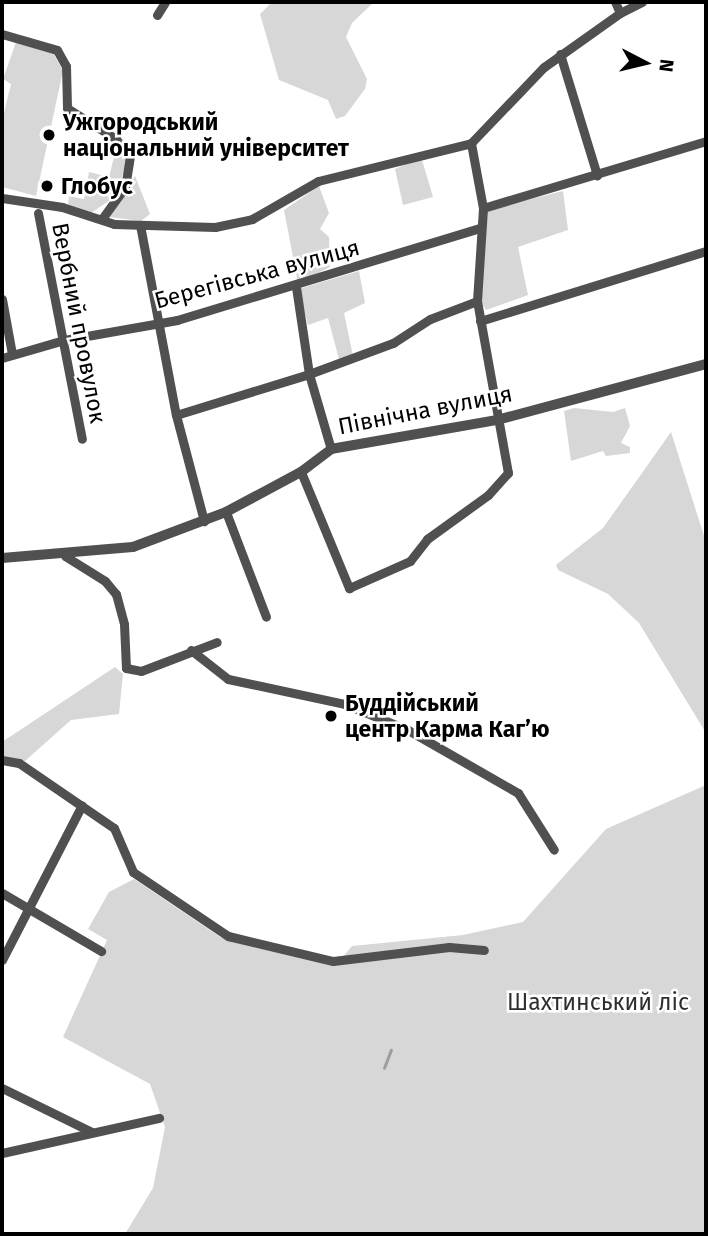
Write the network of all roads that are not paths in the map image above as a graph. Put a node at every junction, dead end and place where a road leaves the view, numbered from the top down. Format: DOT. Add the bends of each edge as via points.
graph roads {
  1 [pos="165,2"];
  2 [pos="615,2"];
  3 [pos="642,2"];
  4 [pos="620,13"];
  5 [pos="157,15"];
  6 [pos="2,34"];
  7 [pos="560,54"];
  8 [pos="706,141"];
  9 [pos="471,143"];
  10 [pos="597,175"];
  11 [pos="2,198"];
  12 [pos="483,208"];
  13 [pos="38,213"];
  14 [pos="102,219"];
  15 [pos="140,225"];
  16 [pos="480,228"];
  17 [pos="706,251"];
  18 [pos="296,287"];
  19 [pos="2,299"];
  20 [pos="477,302"];
  21 [pos="157,321"];
  22 [pos="480,321"];
  23 [pos="64,340"];
  24 [pos="12,354"];
  25 [pos="2,358"];
  26 [pos="706,364"];
  27 [pos="309,374"];
  28 [pos="176,415"];
  29 [pos="497,420"];
  30 [pos="82,439"];
  31 [pos="331,449"];
  32 [pos="301,472"];
  33 [pos="226,512"];
  34 [pos="204,521"];
  35 [pos="65,556"];
  36 [pos="2,558"];
  37 [pos="266,617"];
  38 [pos="217,642"];
  39 [pos="191,650"];
  40 [pos="2,760"];
  41 [pos="82,805"];
  42 [pos="554,850"];
  43 [pos="2,892"];
  44 [pos="29,906"];
  45 [pos="484,950"];
  46 [pos="101,951"];
  47 [pos="2,960"];
  48 [pos="2,1088"];
  49 [pos="159,1118"];
  50 [pos="92,1132"];
  51 [pos="2,1153"];
  1 -- 5 [label="street"];
  2 -- 4 [label="street"];
  3 -- 4 [label="street"];
  4 -- 7 [label="street"];
  6 -- 14 [label="street" via="57,50 66,66 67,108 116,139 130,156 125,187"];
  7 -- 9 [label="street"];
  7 -- 10 [label="street"];
  8 -- 10 [label="street"];
  9 -- 12 [label="street"];
  9 -- 15 [label="street" via="318,181 253,219 215,227"];
  10 -- 12 [label="street"];
  11 -- 14 [label="street"];
  12 -- 16 [label="street"];
  13 -- 23 [label="street, Вербний провулок"];
  14 -- 15 [label="street"];
  15 -- 21 [label="street"];
  16 -- 18 [label="street, Берегівська вулиця"];
  16 -- 20 [label="street"];
  17 -- 22 [label="street"];
  18 -- 21 [label="street, Берегівська вулиця" via="177,320"];
  18 -- 27 [label="street"];
  19 -- 24 [label="street"];
  20 -- 22 [label="street"];
  20 -- 27 [label="street" via="430,318 393,343"];
  21 -- 23 [label="street, Берегівська вулиця"];
  21 -- 28 [label="street"];
  22 -- 29 [label="street"];
  23 -- 24 [label="street, Берегівська вулиця"];
  23 -- 30 [label="street, Вербний провулок"];
  24 -- 25 [label="street, Берегівська вулиця"];
  26 -- 29 [label="street, Північна вулиця"];
  27 -- 28 [label="street"];
  27 -- 31 [label="street"];
  28 -- 34 [label="street"];
  29 -- 31 [label="street, Північна вулиця"];
  29 -- 32 [label="street" via="508,459 508,473 498,486 427,539 410,561 349,588"];
  31 -- 32 [label="street, Північна вулиця"];
  32 -- 33 [label="street, Північна вулиця"];
  33 -- 34 [label="street, Північна вулиця"];
  33 -- 37 [label="street"];
  34 -- 35 [label="street, Північна вулиця" via="133,547"];
  35 -- 36 [label="street, Північна вулиця"];
  35 -- 39 [label="street" via="105,581 116,594 124,624 127,668 141,671"];
  38 -- 39 [label="street"];
  39 -- 42 [label="street" via="228,679 345,704 419,736 518,793"];
  40 -- 41 [label="street" via="19,764"];
  41 -- 44 [label="street"];
  41 -- 45 [label="street" via="123,840 124,859 133,872 229,936 332,961 449,947"];
  43 -- 44 [label="street"];
  44 -- 46 [label="street"];
  44 -- 47 [label="street"];
  48 -- 50 [label="street"];
  49 -- 50 [label="street"];
  50 -- 51 [label="street"];
}
